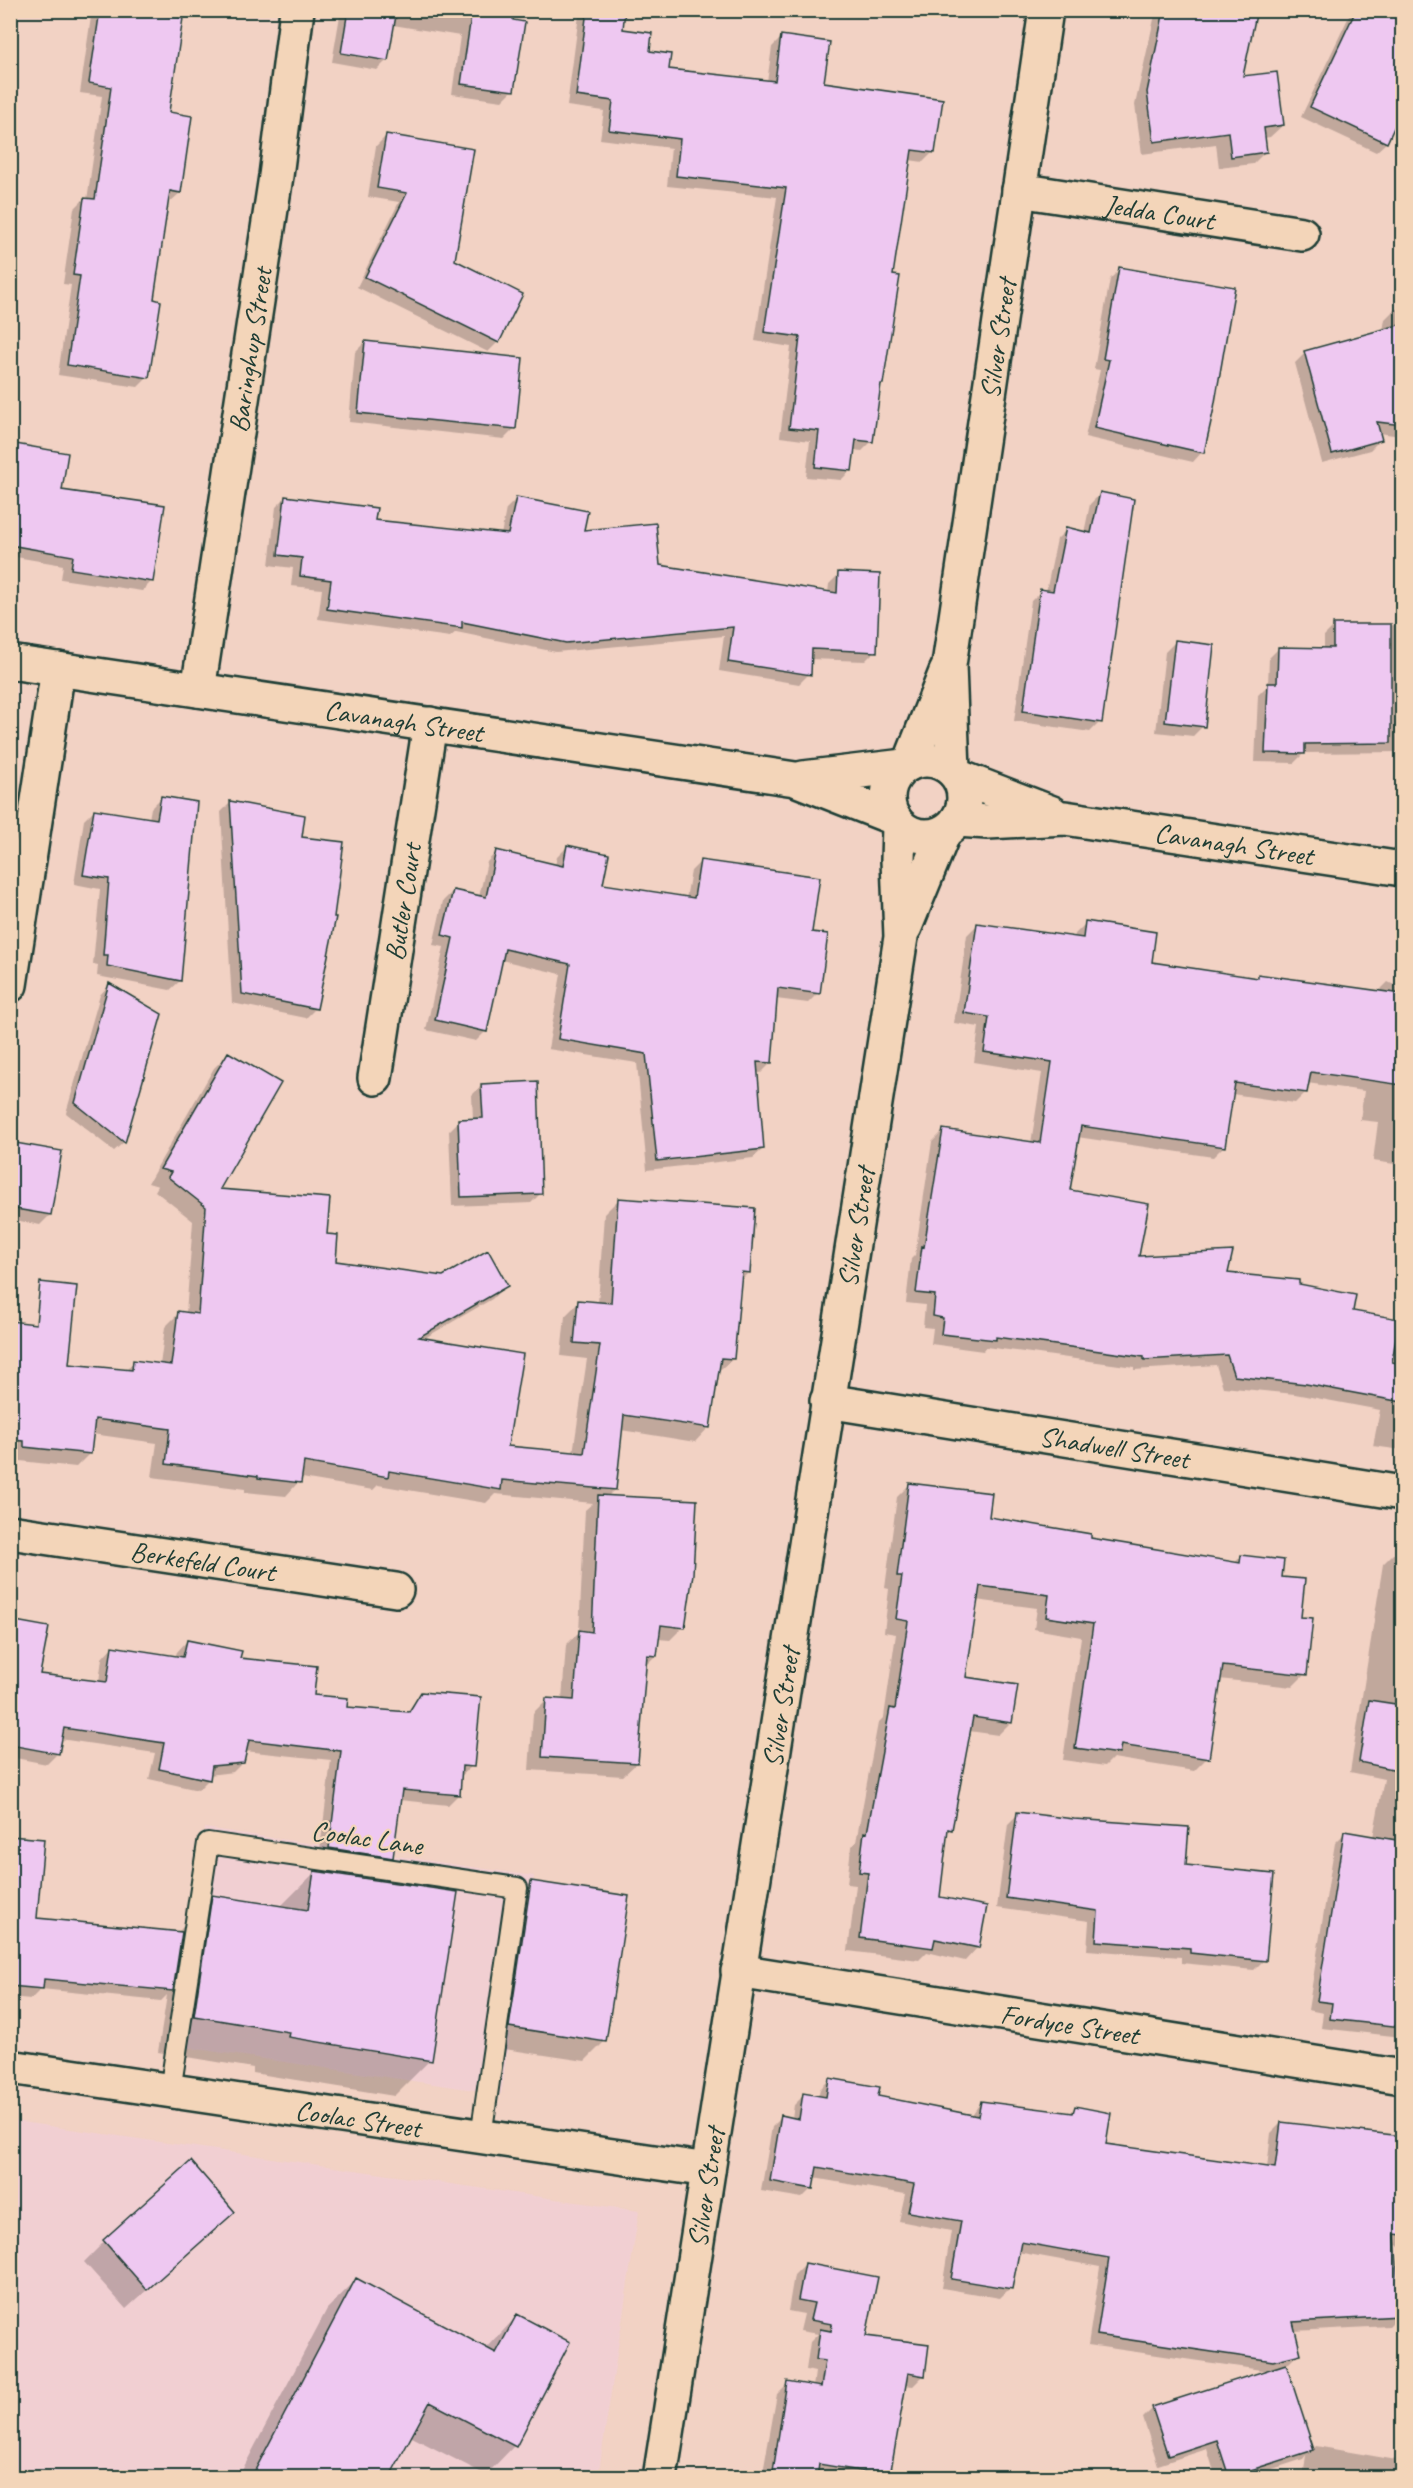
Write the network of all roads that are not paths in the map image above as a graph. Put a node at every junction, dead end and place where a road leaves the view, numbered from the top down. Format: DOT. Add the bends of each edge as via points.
graph roads {
  1 [pos="297,10"];
  2 [pos="1041,11"];
  3 [pos="1019,190"];
  4 [pos="1302,234"];
  5 [pos="10,662"];
  6 [pos="949,664"];
  7 [pos="58,669"];
  8 [pos="198,690"];
  9 [pos="430,724"];
  10 [pos="907,765"];
  11 [pos="956,774"];
  12 [pos="795,779"];
  13 [pos="1065,818"];
  14 [pos="896,822"];
  15 [pos="951,826"];
  16 [pos="1402,868"];
  17 [pos="901,937"];
  18 [pos="10,985"];
  19 [pos="375,1078"];
  20 [pos="827,1401"];
  21 [pos="1402,1493"];
  22 [pos="10,1532"];
  23 [pos="396,1590"];
  24 [pos="738,1971"];
  25 [pos="10,2067"];
  26 [pos="1402,2077"];
  27 [pos="170,2091"];
  28 [pos="481,2136"];
  29 [pos="708,2170"];
  30 [pos="660,2478"];
  1 -- 8 [label="street, Baringhup Street" via="276,176"];
  2 -- 3 [label="street, Silver Street"];
  3 -- 4 [label="street, Jedda Court"];
  3 -- 6 [label="street, Silver Street"];
  5 -- 7 [label="street, Cavanagh Street"];
  6 -- 10 [label="street, Silver Street"];
  6 -- 11 [label="street, Silver Street"];
  7 -- 8 [label="street, Cavanagh Street"];
  7 -- 18 [label="street"];
  8 -- 9 [label="street, Cavanagh Street"];
  9 -- 12 [label="street, Cavanagh Street"];
  9 -- 19 [label="street, Butler Court"];
  10 -- 11 [label="street" via="933,760"];
  10 -- 12 [label="street, Cavanagh Street"];
  10 -- 14 [label="street" via="896,775 887,796"];
  11 -- 13 [label="street, Cavanagh Street"];
  11 -- 15 [label="street" via="965,799 963,810"];
  12 -- 14 [label="street, Cavanagh Street"];
  13 -- 15 [label="street, Cavanagh Street"];
  13 -- 16 [label="street, Cavanagh Street"];
  14 -- 15 [label="street" via="909,833 921,836 933,836"];
  14 -- 17 [label="street, Silver Street"];
  15 -- 17 [label="street, Silver Street"];
  17 -- 20 [label="street, Silver Street"];
  20 -- 21 [label="street, Shadwell Street"];
  20 -- 24 [label="street, Silver Street"];
  22 -- 23 [label="street, Berkefeld Court"];
  24 -- 26 [label="street, Fordyce Street"];
  24 -- 29 [label="street, Silver Street"];
  25 -- 27 [label="street, Coolac Street"];
  27 -- 28 [label="street, Coolac Street"];
  27 -- 28 [label="lane, Coolac Lane" via="208,1843 517,1888"];
  28 -- 29 [label="street, Coolac Street"];
  29 -- 30 [label="street, Silver Street"];
}
